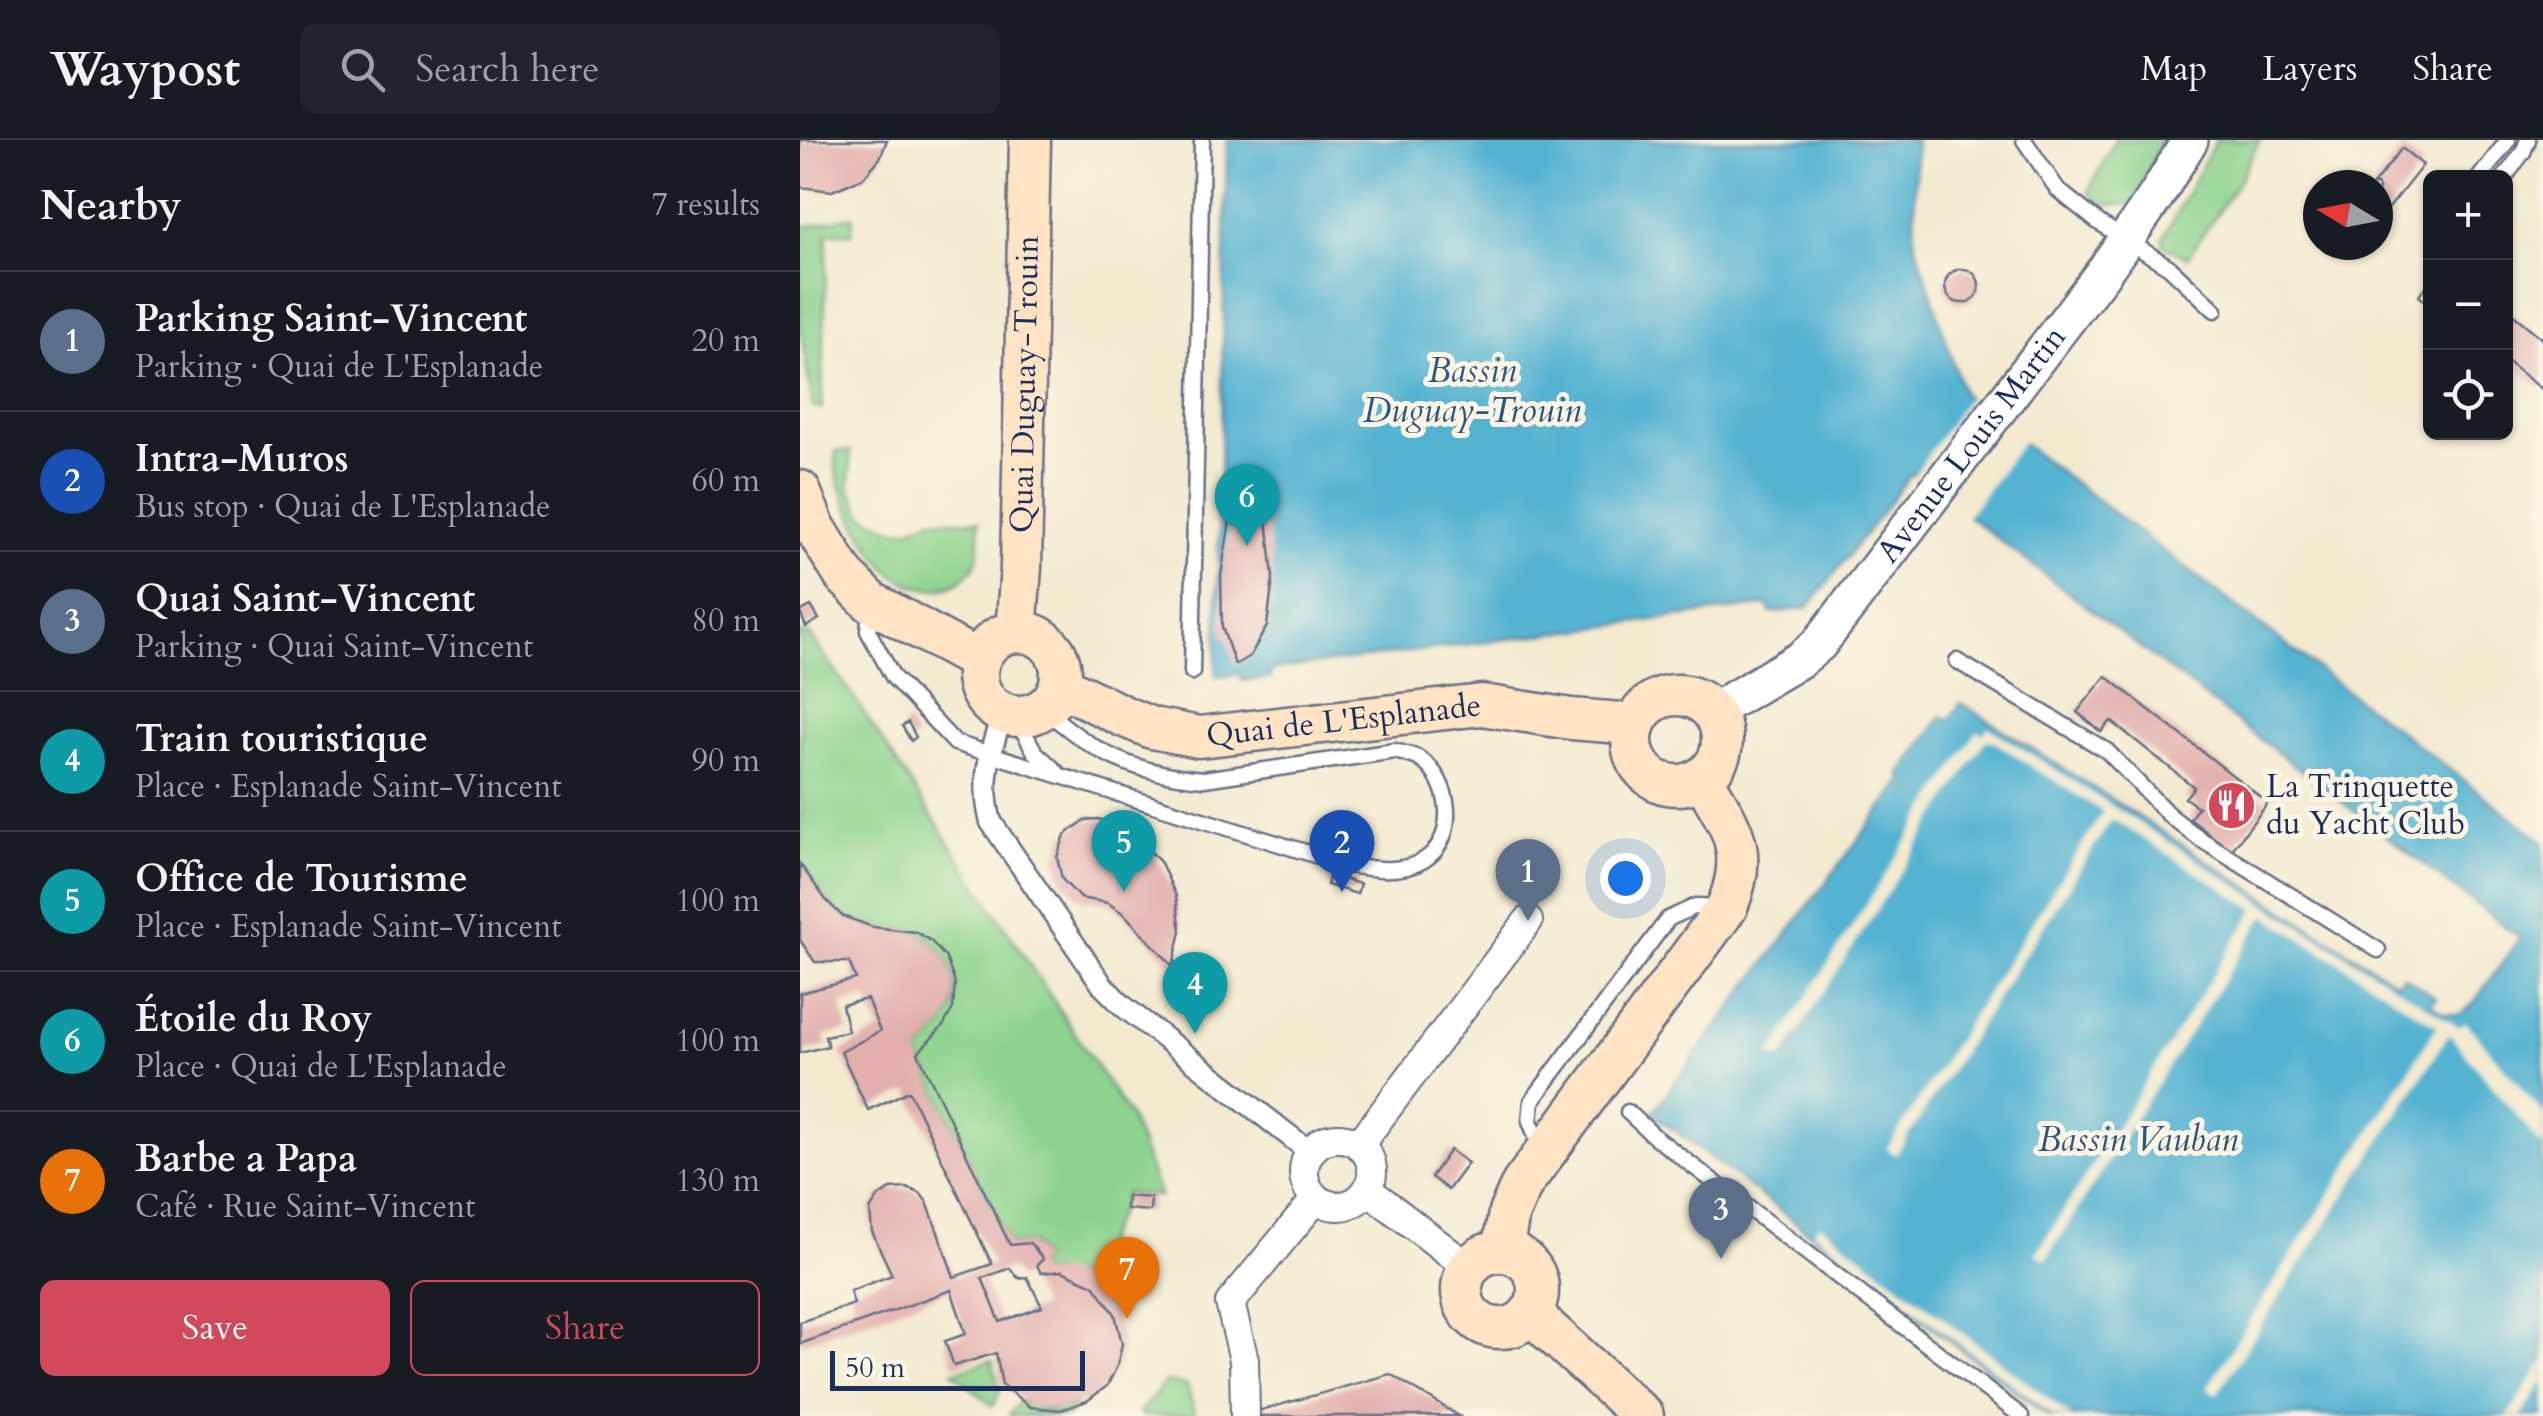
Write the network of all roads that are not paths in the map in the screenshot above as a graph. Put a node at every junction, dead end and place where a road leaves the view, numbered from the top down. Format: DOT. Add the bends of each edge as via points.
graph roads {
  1 [pos="1030,140"];
  2 [pos="1202,140"];
  3 [pos="2024,140"];
  4 [pos="2190,140"];
  5 [pos="2508,140"];
  6 [pos="2528,140"];
  7 [pos="2486,170"];
  8 [pos="2510,170"];
  9 [pos="2126,239"];
  10 [pos="2216,310"];
  11 [pos="803,506"];
  12 [pos="871,602"];
  13 [pos="1016,632"];
  14 [pos="1957,660"];
  15 [pos="979,661"];
  16 [pos="1192,672"];
  17 [pos="1030,706"];
  18 [pos="1712,712"];
  19 [pos="1635,724"];
  20 [pos="990,754"];
  21 [pos="1063,777"];
  22 [pos="1702,777"];
  23 [pos="1528,921"];
  24 [pos="2378,950"];
  25 [pos="1628,1112"];
  26 [pos="1360,1145"];
  27 [pos="1310,1152"];
  28 [pos="1368,1190"];
  29 [pos="1316,1200"];
  30 [pos="1486,1260"];
  31 [pos="1530,1313"];
  32 [pos="1245,1414"];
  33 [pos="1643,1416"];
  34 [pos="2021,1416"];
  1 -- 13 [label="main road, Quai Duguay-Trouin"];
  2 -- 16 [label="lane"];
  3 -- 9 [label="lane" via="2058,190"];
  4 -- 9 [label="street, Avenue Louis Martin"];
  5 -- 7 [label="lane"];
  6 -- 8 [label="lane"];
  9 -- 10 [label="lane"];
  9 -- 18 [label="street, Avenue Louis Martin" via="1819,644"];
  11 -- 12 [label="main road" via="844,575"];
  12 -- 15 [label="main road"];
  12 -- 20 [label="lane" via="868,631 893,677 954,742"];
  13 -- 15 [label="main road" via="993,640"];
  13 -- 17 [label="main road" via="1030,632 1058,658"];
  14 -- 24 [label="lane" via="2107,751 2200,838"];
  15 -- 17 [label="main road" via="984,697"];
  17 -- 19 [label="main road, Quai de L'Esplanade" via="1125,718 1199,737 1482,705"];
  17 -- 20 [label="street"];
  17 -- 21 [label="lane" via="1036,752"];
  17 -- 21 [label="lane" via="1092,748 1175,776 1204,778 1395,751 1418,758 1434,774 1449,821 1426,860 1376,870"];
  18 -- 19 [label="main road" via="1690,697 1663,697"];
  18 -- 22 [label="main road" via="1722,740"];
  19 -- 22 [label="main road" via="1634,754 1652,777 1677,785"];
  20 -- 21 [label="lane"];
  20 -- 27 [label="street" via="984,798 991,822 1103,986"];
  22 -- 30 [label="main road" via="1734,836 1740,864 1727,907 1522,1184"];
  23 -- 26 [label="street"];
  25 -- 34 [label="lane"];
  26 -- 27 [label="street" via="1334,1138"];
  26 -- 28 [label="street" via="1371,1161"];
  27 -- 29 [label="street" via="1303,1172"];
  28 -- 29 [label="street" via="1345,1206"];
  28 -- 30 [label="street"];
  29 -- 32 [label="street" via="1230,1303 1244,1360"];
  30 -- 31 [label="main road" via="1523,1261 1536,1280"];
  30 -- 31 [label="main road" via="1464,1278 1464,1302 1478,1321 1511,1327"];
  31 -- 33 [label="main road"];
}
